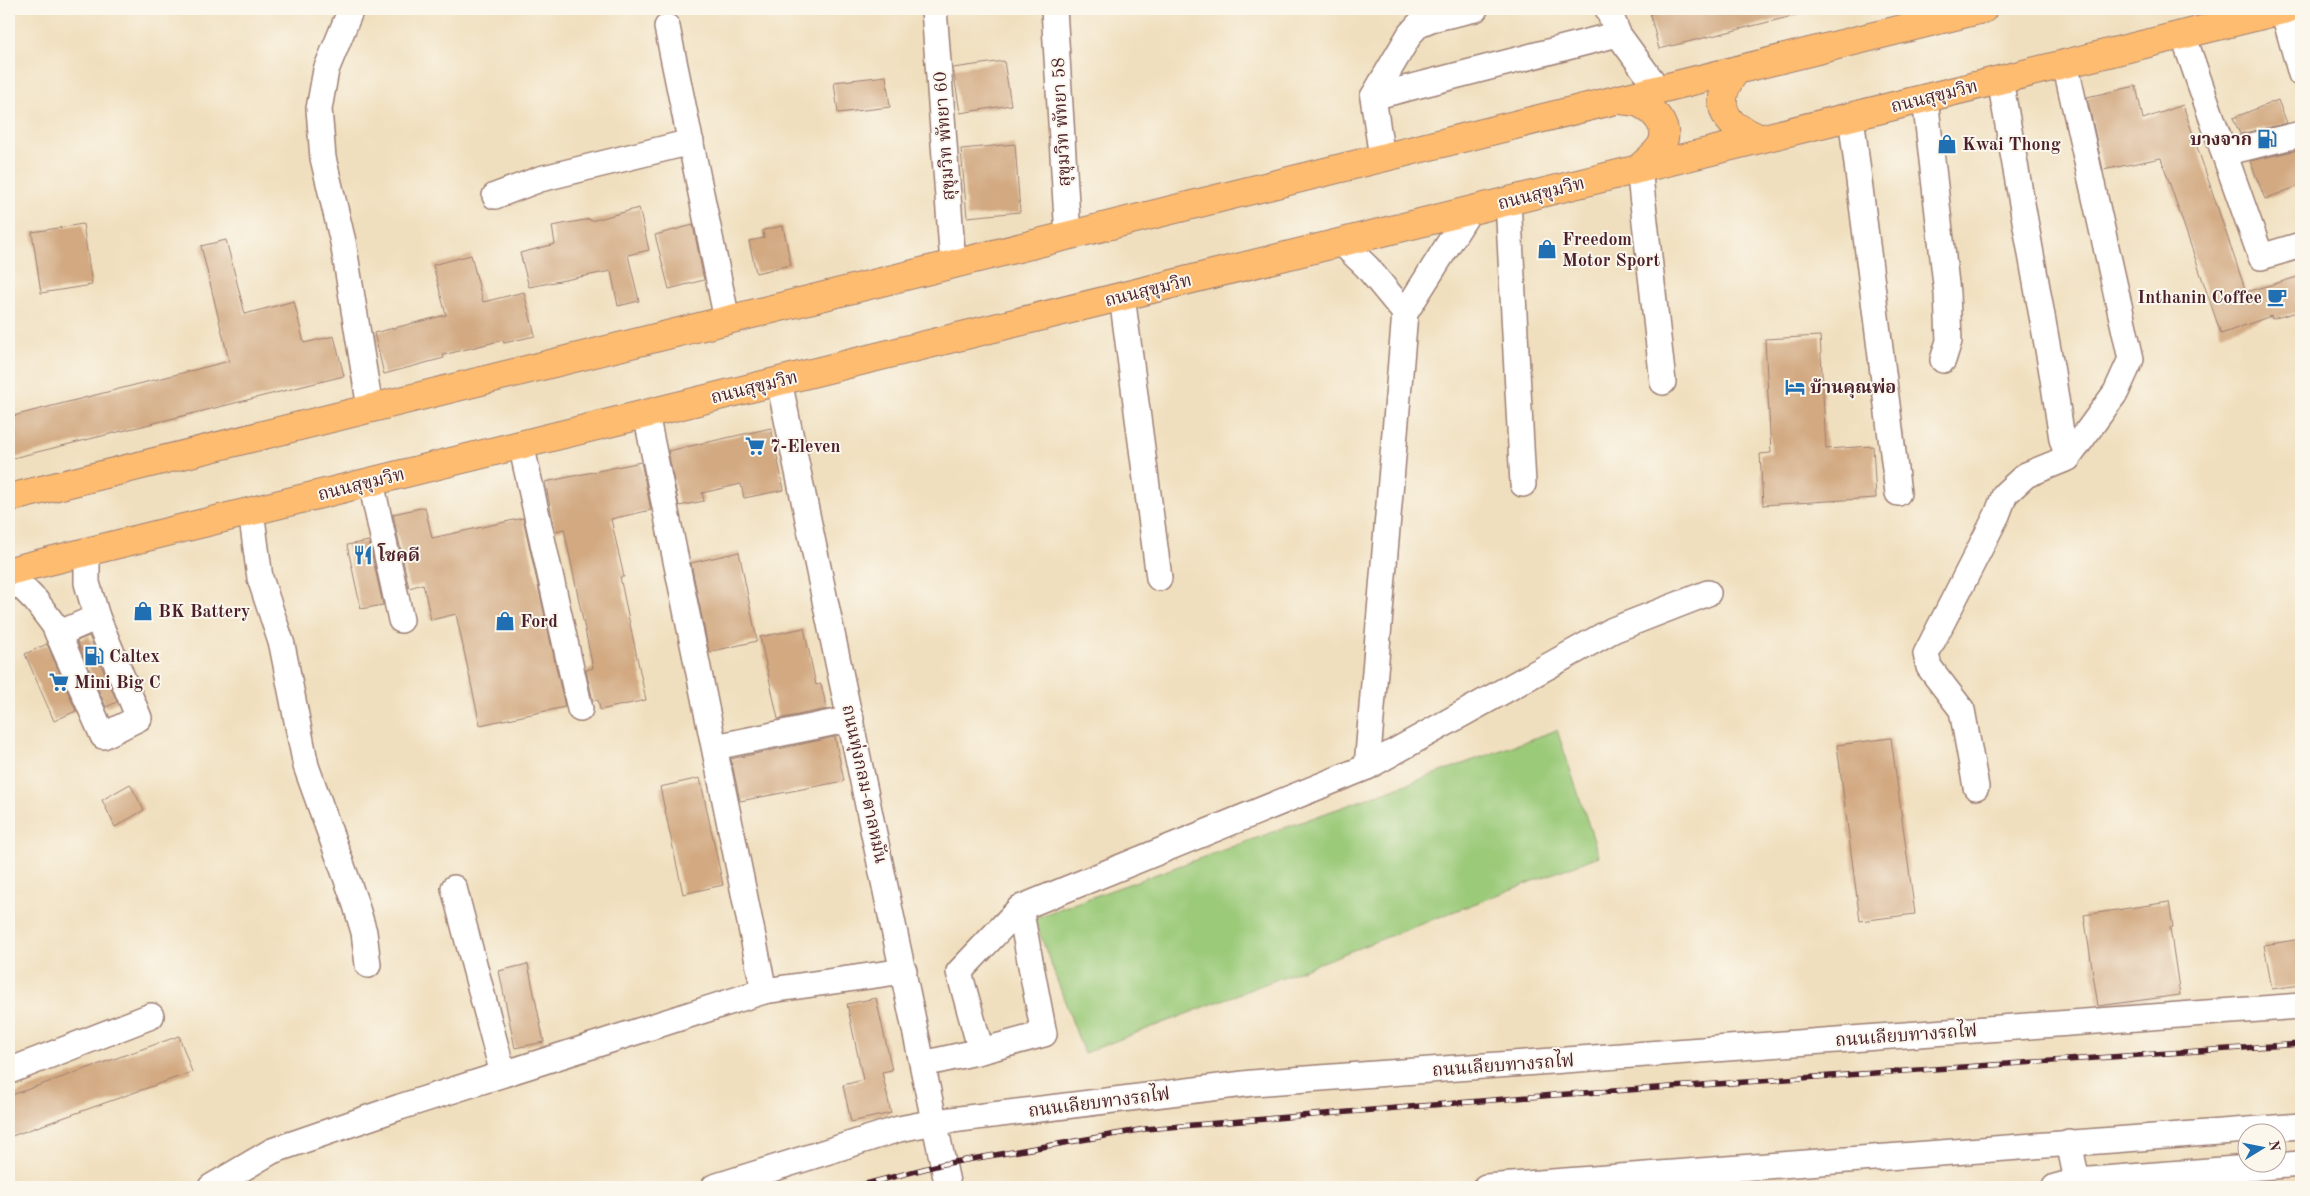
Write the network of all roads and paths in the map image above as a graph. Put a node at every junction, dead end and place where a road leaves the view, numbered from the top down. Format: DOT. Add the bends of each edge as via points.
graph roads {
  1 [pos="350,9"];
  2 [pos="934,9"];
  3 [pos="1054,9"];
  4 [pos="1475,9"];
  5 [pos="1608,9"];
  6 [pos="1983,9"];
  7 [pos="2285,9"];
  8 [pos="667,27"];
  9 [pos="1618,34"];
  10 [pos="2183,34"];
  11 [pos="2065,63"];
  12 [pos="1738,70"];
  13 [pos="2301,74"];
  14 [pos="2000,80"];
  15 [pos="1658,89"];
  16 [pos="1373,97"];
  17 [pos="1925,98"];
  18 [pos="1618,100"];
  19 [pos="1851,116"];
  20 [pos="2301,134"];
  21 [pos="1760,139"];
  22 [pos="690,142"];
  23 [pos="2224,153"];
  24 [pos="1382,158"];
  25 [pos="1639,168"];
  26 [pos="495,196"];
  27 [pos="1508,201"];
  28 [pos="1470,210"];
  29 [pos="1068,236"];
  30 [pos="1341,242"];
  31 [pos="2301,245"];
  32 [pos="953,264"];
  33 [pos="1122,296"];
  34 [pos="1405,313"];
  35 [pos="727,320"];
  36 [pos="1943,360"];
  37 [pos="779,381"];
  38 [pos="1663,382"];
  39 [pos="370,408"];
  40 [pos="646,414"];
  41 [pos="521,444"];
  42 [pos="2068,458"];
  43 [pos="371,482"];
  44 [pos="1523,484"];
  45 [pos="1898,493"];
  46 [pos="9,498"];
  47 [pos="251,511"];
  48 [pos="87,552"];
  49 [pos="9,572"];
  50 [pos="1159,578"];
  51 [pos="1708,594"];
  52 [pos="97,617"];
  53 [pos="401,620"];
  54 [pos="58,634"];
  55 [pos="580,709"];
  56 [pos="851,719"];
  57 [pos="715,747"];
  58 [pos="1367,767"];
  59 [pos="1976,787"];
  60 [pos="454,888"];
  61 [pos="1020,908"];
  62 [pos="368,965"];
  63 [pos="904,971"];
  64 [pos="764,991"];
  65 [pos="2301,1006"];
  66 [pos="151,1016"];
  67 [pos="981,1051"];
  68 [pos="923,1064"];
  69 [pos="9,1071"];
  70 [pos="503,1074"];
  71 [pos="935,1122"];
  72 [pos="2301,1126"];
  73 [pos="2070,1142"];
  74 [pos="2301,1164"];
  75 [pos="2207,1179"];
  76 [pos="2066,1184"];
  77 [pos="211,1187"];
  78 [pos="714,1187"];
  79 [pos="948,1187"];
  80 [pos="1486,1187"];
  1 -- 39 [label="street" via="326,70 319,109 323,158 343,242"];
  2 -- 32 [label="street, สุขุมวิท พัทยา 60"];
  3 -- 29 [label="street, สุขุมวิท พัทยา 58"];
  4 -- 16 [label="street" via="1419,24"];
  5 -- 9 [label="street"];
  6 -- 12 [label="highway"];
  7 -- 10 [label="highway, ถนนสุขุมวิท"];
  7 -- 13 [label="street"];
  8 -- 22 [label="street"];
  9 -- 15 [label="street"];
  9 -- 16 [label="street"];
  10 -- 11 [label="highway, ถนนสุขุมวิท"];
  10 -- 23 [label="street"];
  11 -- 14 [label="highway, ถนนสุขุมวิท"];
  11 -- 42 [label="street" via="2131,359 2116,392"];
  12 -- 15 [label="highway"];
  12 -- 21 [label="highway" via="1727,82 1723,106 1732,124"];
  14 -- 17 [label="highway, ถนนสุขุมวิท"];
  14 -- 42 [label="street" via="2062,439"];
  15 -- 18 [label="highway"];
  16 -- 24 [label="street"];
  17 -- 19 [label="highway, ถนนสุขุมวิท"];
  17 -- 36 [label="street" via="1947,293 1949,341"];
  18 -- 24 [label="highway"];
  18 -- 25 [label="highway" via="1640,104 1661,120 1664,129 1660,148"];
  19 -- 21 [label="highway, ถนนสุขุมวิท"];
  19 -- 45 [label="street"];
  20 -- 23 [label="street"];
  21 -- 25 [label="highway, ถนนสุขุมวิท"];
  22 -- 26 [label="street" via="540,178"];
  22 -- 35 [label="street"];
  23 -- 31 [label="street" via="2261,257"];
  24 -- 29 [label="highway"];
  25 -- 27 [label="highway, ถนนสุขุมวิท"];
  25 -- 38 [label="street"];
  27 -- 28 [label="highway, ถนนสุขุมวิท"];
  27 -- 44 [label="street"];
  28 -- 30 [label="highway, ถนนสุขุมวิท"];
  28 -- 34 [label="street"];
  29 -- 32 [label="highway"];
  30 -- 33 [label="highway, ถนนสุขุมวิท"];
  30 -- 34 [label="street" via="1367,267"];
  32 -- 35 [label="highway"];
  33 -- 37 [label="highway, ถนนสุขุมวิท"];
  33 -- 50 [label="street"];
  34 -- 58 [label="street"];
  35 -- 39 [label="highway"];
  37 -- 40 [label="highway, ถนนสุขุมวิท"];
  37 -- 56 [label="street, ถนนทุ่งกลม-ตาลหมัน"];
  39 -- 46 [label="highway"];
  40 -- 41 [label="highway, ถนนสุขุมวิท"];
  40 -- 57 [label="street"];
  41 -- 43 [label="highway, ถนนสุขุมวิท"];
  41 -- 55 [label="street"];
  42 -- 59 [label="street" via="2026,475 2004,494 1997,515 1926,654 1929,667 1962,710"];
  43 -- 47 [label="highway, ถนนสุขุมวิท"];
  43 -- 53 [label="street"];
  47 -- 48 [label="highway, ถนนสุขุมวิท"];
  47 -- 62 [label="street" via="260,578 282,645 306,766 358,910"];
  48 -- 49 [label="highway, ถนนสุขุมวิท"];
  48 -- 52 [label="street" via="87,583"];
  49 -- 54 [label="street" via="36,601"];
  51 -- 58 [label="street" via="1613,630"];
  52 -- 54 [label="street"];
  52 -- 54 [label="street" via="139,718 103,736"];
  56 -- 57 [label="street"];
  56 -- 63 [label="street, ถนนทุ่งกลม-ตาลหมัน"];
  57 -- 64 [label="street"];
  58 -- 61 [label="street"];
  60 -- 70 [label="street"];
  61 -- 67 [label="street" via="959,972"];
  61 -- 67 [label="street" via="1044,1034"];
  63 -- 64 [label="street"];
  63 -- 68 [label="street, ถนนทุ่งกลม-ตาลหมัน"];
  64 -- 70 [label="street"];
  65 -- 71 [label="street, ถนนเลียบทางรถไฟ" via="1252,1083"];
  66 -- 69 [label="street"];
  67 -- 68 [label="street"];
  68 -- 71 [label="street, ถนนทุ่งกลม-ตาลหมัน"];
  70 -- 77 [label="street" via="272,1151"];
  71 -- 78 [label="street, ถนนเลียบทางรถไฟ" via="899,1128"];
  71 -- 79 [label="street, ถนนทุ่งกลม-ตาลหมัน"];
  72 -- 73 [label="street"];
  73 -- 76 [label="street"];
  73 -- 80 [label="street"];
  74 -- 75 [label="street"];
  75 -- 76 [label="street"];
}
